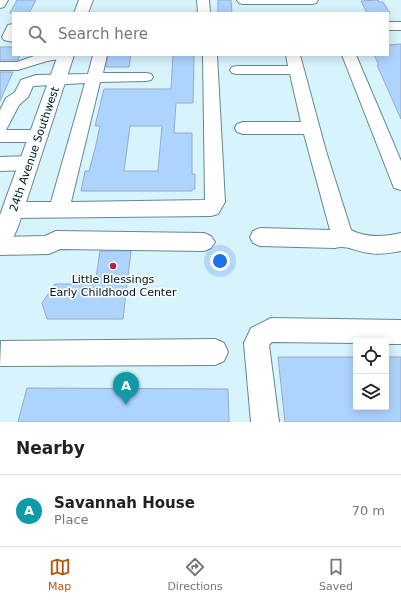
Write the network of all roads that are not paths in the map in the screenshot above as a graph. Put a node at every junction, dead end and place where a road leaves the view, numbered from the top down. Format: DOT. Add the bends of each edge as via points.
graph roads {
  1 [pos="2,0"];
  2 [pos="86,0"];
  3 [pos="203,0"];
  4 [pos="243,0"];
  5 [pos="279,0"];
  6 [pos="312,0"];
  7 [pos="0,4"];
  8 [pos="81,12"];
  9 [pos="204,12"];
  10 [pos="282,12"];
  11 [pos="0,26"];
  12 [pos="389,26"];
  13 [pos="401,26"];
  14 [pos="12,27"];
  15 [pos="12,30"];
  16 [pos="389,35"];
  17 [pos="401,35"];
  18 [pos="12,38"];
  19 [pos="50,56"];
  20 [pos="66,56"];
  21 [pos="100,56"];
  22 [pos="210,56"];
  23 [pos="349,56"];
  24 [pos="40,57"];
  25 [pos="295,62"];
  26 [pos="0,66"];
  27 [pos="237,70"];
  28 [pos="146,77"];
  29 [pos="94,78"];
  30 [pos="58,79"];
  31 [pos="0,126"];
  32 [pos="242,128"];
  33 [pos="312,128"];
  34 [pos="0,136"];
  35 [pos="38,136"];
  36 [pos="29,163"];
  37 [pos="0,164"];
  38 [pos="401,183"];
  39 [pos="59,210"];
  40 [pos="4,230"];
  41 [pos="342,235"];
  42 [pos="260,237"];
  43 [pos="204,242"];
  44 [pos="401,242"];
  45 [pos="401,332"];
  46 [pos="215,352"];
  47 [pos="0,355"];
  48 [pos="265,422"];
  1 -- 7 [label="street"];
  2 -- 8 [label="main road"];
  3 -- 9 [label="street"];
  4 -- 5 [label="street"];
  5 -- 6 [label="street"];
  5 -- 10 [label="street"];
  11 -- 14 [label="street"];
  12 -- 13 [label="street"];
  15 -- 18 [label="street" via="9,37"];
  16 -- 17 [label="street"];
  19 -- 24 [label="street"];
  20 -- 30 [label="main road, 24th Avenue Southwest"];
  21 -- 29 [label="street"];
  22 -- 39 [label="street" via="215,202 211,208"];
  23 -- 38 [label="street"];
  24 -- 26 [label="street" via="18,66"];
  25 -- 27 [label="street"];
  25 -- 33 [label="street"];
  28 -- 29 [label="street"];
  29 -- 30 [label="street"];
  29 -- 39 [label="street"];
  30 -- 31 [label="street" via="26,83 22,94 12,102"];
  30 -- 35 [label="main road, 24th Avenue Southwest"];
  32 -- 33 [label="street"];
  33 -- 41 [label="street"];
  34 -- 35 [label="street"];
  35 -- 36 [label="main road, 24th Avenue Southwest"];
  36 -- 37 [label="street"];
  36 -- 40 [label="main road, 24th Avenue Southwest"];
  39 -- 40 [label="street"];
  40 -- 43 [label="street" via="49,246 56,240"];
  41 -- 42 [label="street" via="335,239"];
  41 -- 44 [label="street" via="354,241 371,244 388,245"];
  45 -- 48 [label="street" via="271,330 262,333 256,343"];
  46 -- 47 [label="street"];
}
